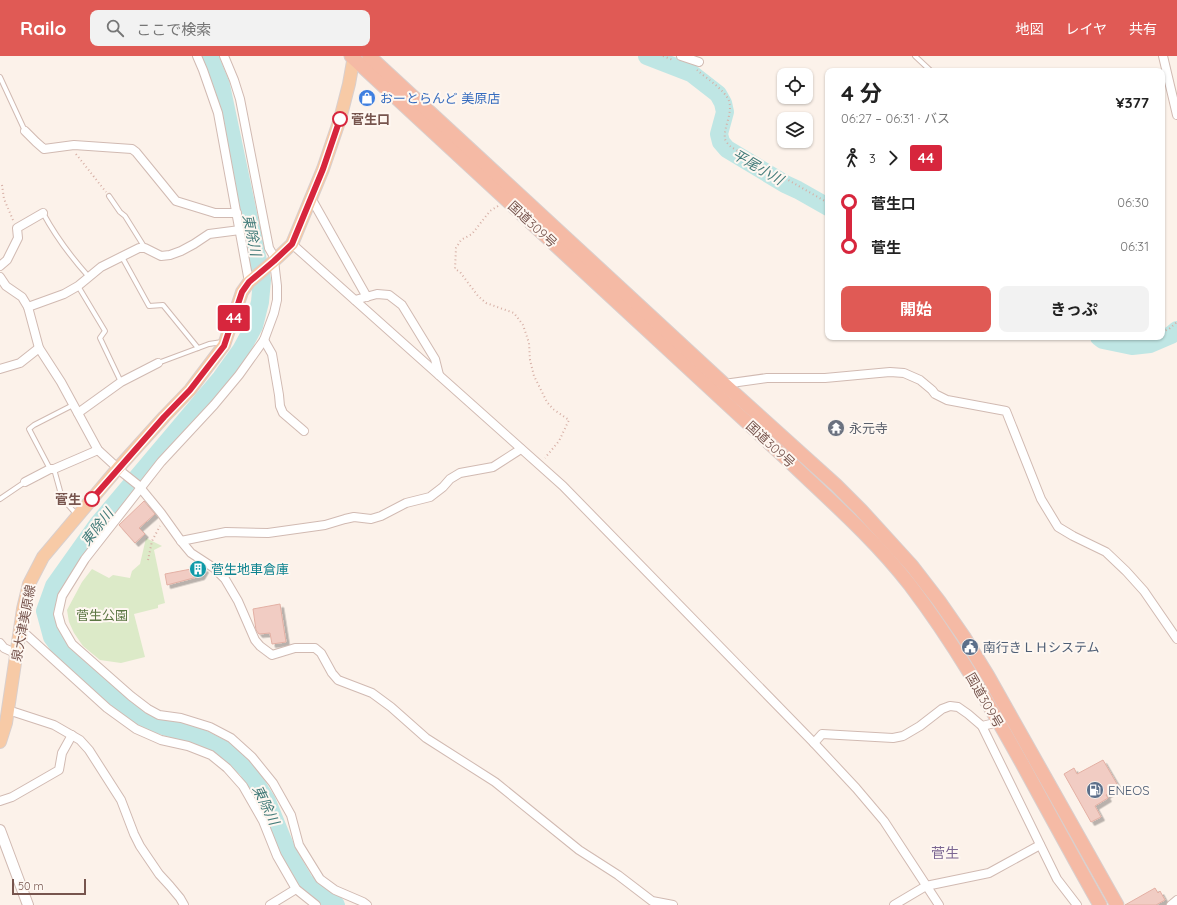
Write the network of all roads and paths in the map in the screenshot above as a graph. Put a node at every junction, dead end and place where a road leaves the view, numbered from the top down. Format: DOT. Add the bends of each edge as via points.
graph roads {
  1 [pos="196,56"];
  2 [pos="224,56"];
  3 [pos="369,56"];
  4 [pos="663,56"];
  5 [pos="915,56"];
  6 [pos="1163,56"];
  7 [pos="353,57"];
  8 [pos="678,59"];
  9 [pos="697,65"];
  10 [pos="928,68"];
  11 [pos="0,77"];
  12 [pos="1177,114"];
  13 [pos="26,131"];
  14 [pos="69,146"];
  15 [pos="2,185"];
  16 [pos="109,196"];
  17 [pos="311,198"];
  18 [pos="825,200"];
  19 [pos="510,202"];
  20 [pos="43,213"];
  21 [pos="237,213"];
  22 [pos="17,228"];
  23 [pos="240,230"];
  24 [pos="292,244"];
  25 [pos="145,248"];
  26 [pos="121,256"];
  27 [pos="273,262"];
  28 [pos="0,266"];
  29 [pos="0,277"];
  30 [pos="89,277"];
  31 [pos="251,280"];
  32 [pos="78,286"];
  33 [pos="367,297"];
  34 [pos="355,300"];
  35 [pos="28,307"];
  36 [pos="1177,322"];
  37 [pos="1165,331"];
  38 [pos="264,340"];
  39 [pos="225,342"];
  40 [pos="39,348"];
  41 [pos="198,348"];
  42 [pos="158,363"];
  43 [pos="0,369"];
  44 [pos="439,376"];
  45 [pos="121,382"];
  46 [pos="720,388"];
  47 [pos="74,405"];
  48 [pos="78,413"];
  49 [pos="304,431"];
  50 [pos="521,449"];
  51 [pos="98,450"];
  52 [pos="539,465"];
  53 [pos="52,469"];
  54 [pos="121,470"];
  55 [pos="25,482"];
  56 [pos="139,486"];
  57 [pos="0,499"];
  58 [pos="78,516"];
  59 [pos="165,518"];
  60 [pos="181,541"];
  61 [pos="148,560"];
  62 [pos="20,629"];
  63 [pos="1177,639"];
  64 [pos="0,643"];
  65 [pos="17,654"];
  66 [pos="8,710"];
  67 [pos="999,722"];
  68 [pos="982,726"];
  69 [pos="72,735"];
  70 [pos="0,742"];
  71 [pos="814,743"];
  72 [pos="0,801"];
  73 [pos="0,830"];
  74 [pos="1040,845"];
  75 [pos="926,886"];
  76 [pos="296,889"];
  77 [pos="1177,900"];
  78 [pos="28,905"];
  79 [pos="184,905"];
  80 [pos="270,905"];
  81 [pos="316,905"];
  82 [pos="366,905"];
  83 [pos="673,905"];
  84 [pos="894,905"];
  85 [pos="938,905"];
  86 [pos="1077,905"];
  87 [pos="1100,905"];
  88 [pos="1117,905"];
  89 [pos="1170,905"];
  1 -- 21 [label="street" via="218,112"];
  2 -- 27 [label="street" via="240,99"];
  3 -- 46 [label="highway, 国道309号"];
  4 -- 8 [label="path"];
  5 -- 10 [label="lane"];
  6 -- 12 [label="street"];
  7 -- 17 [label="main road, 泉大津美原線" via="340,119"];
  7 -- 19 [label="highway, 国道309号"];
  8 -- 9 [label="street"];
  9 -- 18 [label="path" via="729,101 730,111 725,136 731,147"];
  11 -- 13 [label="lane"];
  13 -- 14 [label="street" via="44,149"];
  14 -- 16 [label="path"];
  14 -- 21 [label="street" via="132,149 176,201 216,213"];
  15 -- 22 [label="path" via="4,199"];
  16 -- 25 [label="lane"];
  17 -- 24 [label="main road, 泉大津美原線"];
  17 -- 33 [label="street"];
  19 -- 46 [label="highway, 国道309号"];
  19 -- 52 [label="path" via="495,207 472,234 462,240 456,248 455,268 486,304 514,313 523,325 529,343 534,376 547,402 569,420 559,441"];
  20 -- 22 [label="street"];
  20 -- 30 [label="lane" via="71,257"];
  21 -- 23 [label="street"];
  22 -- 28 [label="street" via="18,238 7,260"];
  23 -- 25 [label="street" via="208,234 170,255 161,256"];
  23 -- 31 [label="street"];
  24 -- 27 [label="main road, 泉大津美原線"];
  24 -- 34 [label="street"];
  25 -- 26 [label="street"];
  26 -- 30 [label="street"];
  26 -- 41 [label="lane" via="149,306 163,305"];
  27 -- 31 [label="main road, 泉大津美原線"];
  27 -- 38 [label="street" via="277,300"];
  29 -- 35 [label="street" via="6,286 22,296"];
  30 -- 32 [label="street"];
  31 -- 39 [label="main road, 泉大津美原線" via="242,292"];
  32 -- 35 [label="street" via="46,302"];
  32 -- 45 [label="lane" via="105,331 100,338"];
  33 -- 34 [label="street"];
  33 -- 44 [label="street" via="389,295 402,306 435,359"];
  34 -- 44 [label="street"];
  35 -- 40 [label="street"];
  36 -- 37 [label="path"];
  38 -- 49 [label="street" via="272,354 283,413"];
  38 -- 56 [label="street" via="239,375"];
  39 -- 41 [label="lane"];
  39 -- 54 [label="main road, 泉大津美原線" via="190,390 164,417"];
  40 -- 43 [label="street" via="20,363"];
  40 -- 47 [label="street"];
  41 -- 42 [label="lane"];
  42 -- 45 [label="street"];
  44 -- 50 [label="street"];
  45 -- 48 [label="street"];
  46 -- 63 [label="street" via="767,378 825,378 904,373 920,380 935,394 947,400 1006,411 1041,499 1058,527 1106,552 1144,591"];
  46 -- 67 [label="highway, 国道309号" via="848,516 909,584 954,646"];
  46 -- 88 [label="highway, 国道309号" via="836,485 912,566 939,601 988,676"];
  47 -- 48 [label="street"];
  47 -- 53 [label="lane" via="30,429"];
  48 -- 51 [label="street"];
  50 -- 52 [label="street"];
  50 -- 60 [label="street" via="493,467 460,473 430,497 406,503 371,519 354,517 325,525 268,533 226,532"];
  51 -- 53 [label="street"];
  51 -- 54 [label="street"];
  52 -- 71 [label="street" via="563,486"];
  53 -- 55 [label="street"];
  53 -- 58 [label="lane" via="62,498"];
  54 -- 56 [label="street"];
  54 -- 58 [label="main road, 泉大津美原線"];
  55 -- 57 [label="lane"];
  56 -- 59 [label="street"];
  56 -- 82 [label="street" via="85,559 62,596 58,614 61,625 72,644 148,709 159,715 181,718 210,727 231,738 252,757 273,783 291,815 299,846 320,879 335,890"];
  58 -- 62 [label="main road, 泉大津美原線" via="43,557 30,584"];
  59 -- 60 [label="street"];
  59 -- 61 [label="path" via="152,541"];
  60 -- 83 [label="street" via="191,553 214,568 225,579 255,640 272,655 295,648 315,648 338,680 372,693 426,738 495,782 579,850 652,901"];
  62 -- 65 [label="main road, 泉大津美原線"];
  62 -- 76 [label="street" via="106,708 136,729 161,740 188,746 211,755 227,768 244,786 263,821 276,856"];
  64 -- 65 [label="street" via="4,648"];
  65 -- 66 [label="main road, 泉大津美原線"];
  66 -- 69 [label="street" via="54,725"];
  66 -- 70 [label="main road, 泉大津美原線"];
  67 -- 68 [label="street"];
  67 -- 87 [label="highway, 国道309号"];
  68 -- 71 [label="street" via="958,707 950,706 903,736 893,738 822,734"];
  68 -- 74 [label="street"];
  69 -- 72 [label="street" via="62,753 59,770 12,797"];
  69 -- 79 [label="street" via="80,740 93,756 121,800 140,846"];
  71 -- 75 [label="street" via="884,821"];
  73 -- 78 [label="street"];
  74 -- 75 [label="street" via="989,873"];
  74 -- 86 [label="street" via="1057,879"];
  75 -- 84 [label="street"];
  75 -- 85 [label="street"];
  76 -- 80 [label="street"];
  76 -- 81 [label="street"];
  77 -- 89 [label="street"];
}
